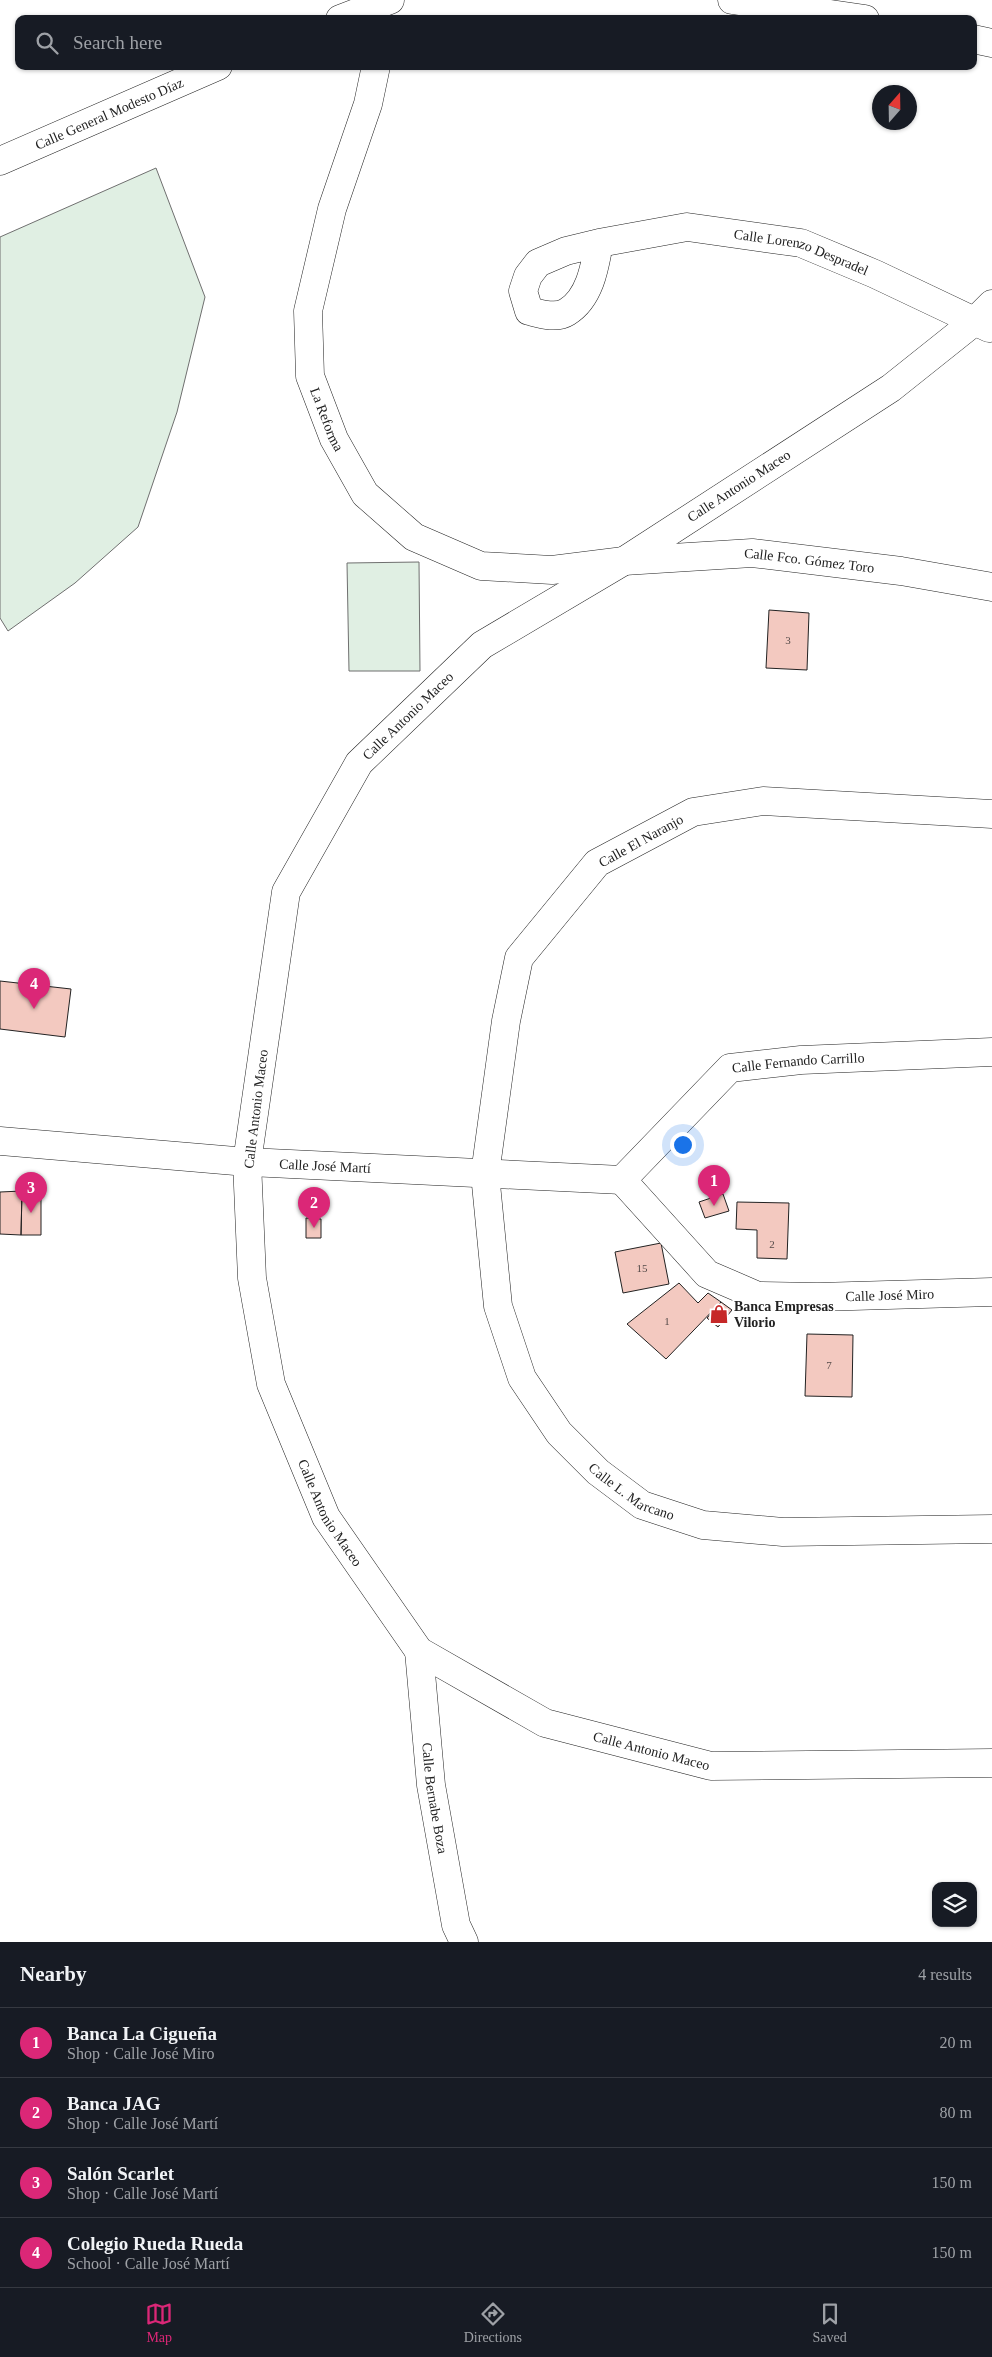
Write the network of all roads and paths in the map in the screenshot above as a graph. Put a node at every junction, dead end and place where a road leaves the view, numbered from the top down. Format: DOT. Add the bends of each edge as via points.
graph roads {
  1 [pos="391,0"];
  2 [pos="732,0"];
  3 [pos="351,15"];
  4 [pos="388,15"];
  5 [pos="837,15"];
  6 [pos="977,40"];
  7 [pos="992,43"];
  8 [pos="209,70"];
  9 [pos="375,70"];
  10 [pos="0,161"];
  11 [pos="600,243"];
  12 [pos="986,318"];
  13 [pos="624,561"];
  14 [pos="992,587"];
  15 [pos="992,814"];
  16 [pos="992,1052"];
  17 [pos="0,1141"];
  18 [pos="247,1162"];
  19 [pos="485,1174"];
  20 [pos="622,1180"];
  21 [pos="992,1292"];
  22 [pos="992,1529"];
  23 [pos="419,1651"];
  24 [pos="992,1763"];
  25 [pos="464,1942"];
  1 -- 3 [label="street"];
  1 -- 4 [label="street"];
  2 -- 5 [label="street"];
  6 -- 7 [label="street"];
  8 -- 10 [label="street, Calle General Modesto Díaz"];
  9 -- 13 [label="street, La Reforma" via="368,104 332,209 308,311 310,376 334,440 366,494 414,537 481,566 552,570"];
  11 -- 12 [label="street, Calle Lorenzo Despradel" via="687,227 801,243"];
  12 -- 13 [label="street, Calle Antonio Maceo" via="891,388"];
  13 -- 14 [label="street, Calle Fco. Gómez Toro" via="752,553 902,571"];
  13 -- 18 [label="street, Calle Antonio Maceo" via="482,645 359,763 286,892"];
  15 -- 19 [label="street, Calle El Naranjo" via="763,801 693,812 597,863 519,958 506,1021"];
  16 -- 20 [label="street, Calle Fernando Carrillo" via="801,1060 730,1068"];
  17 -- 18 [label="street, Calle José Martí"];
  18 -- 19 [label="street, Calle José Martí"];
  18 -- 23 [label="street, Calle Antonio Maceo" via="252,1278 270,1384 326,1517"];
  19 -- 20 [label="street, Calle José Martí"];
  19 -- 22 [label="street, Calle L. Marcano" via="498,1306 522,1378 559,1433 598,1472 642,1505 703,1525 774,1531"];
  20 -- 21 [label="street, Calle José Miro" via="707,1274 758,1296"];
  23 -- 24 [label="street, Calle Antonio Maceo" via="545,1724 711,1766"];
  23 -- 25 [label="street, Calle Bernabe Boza" via="431,1785 456,1925"];
}
